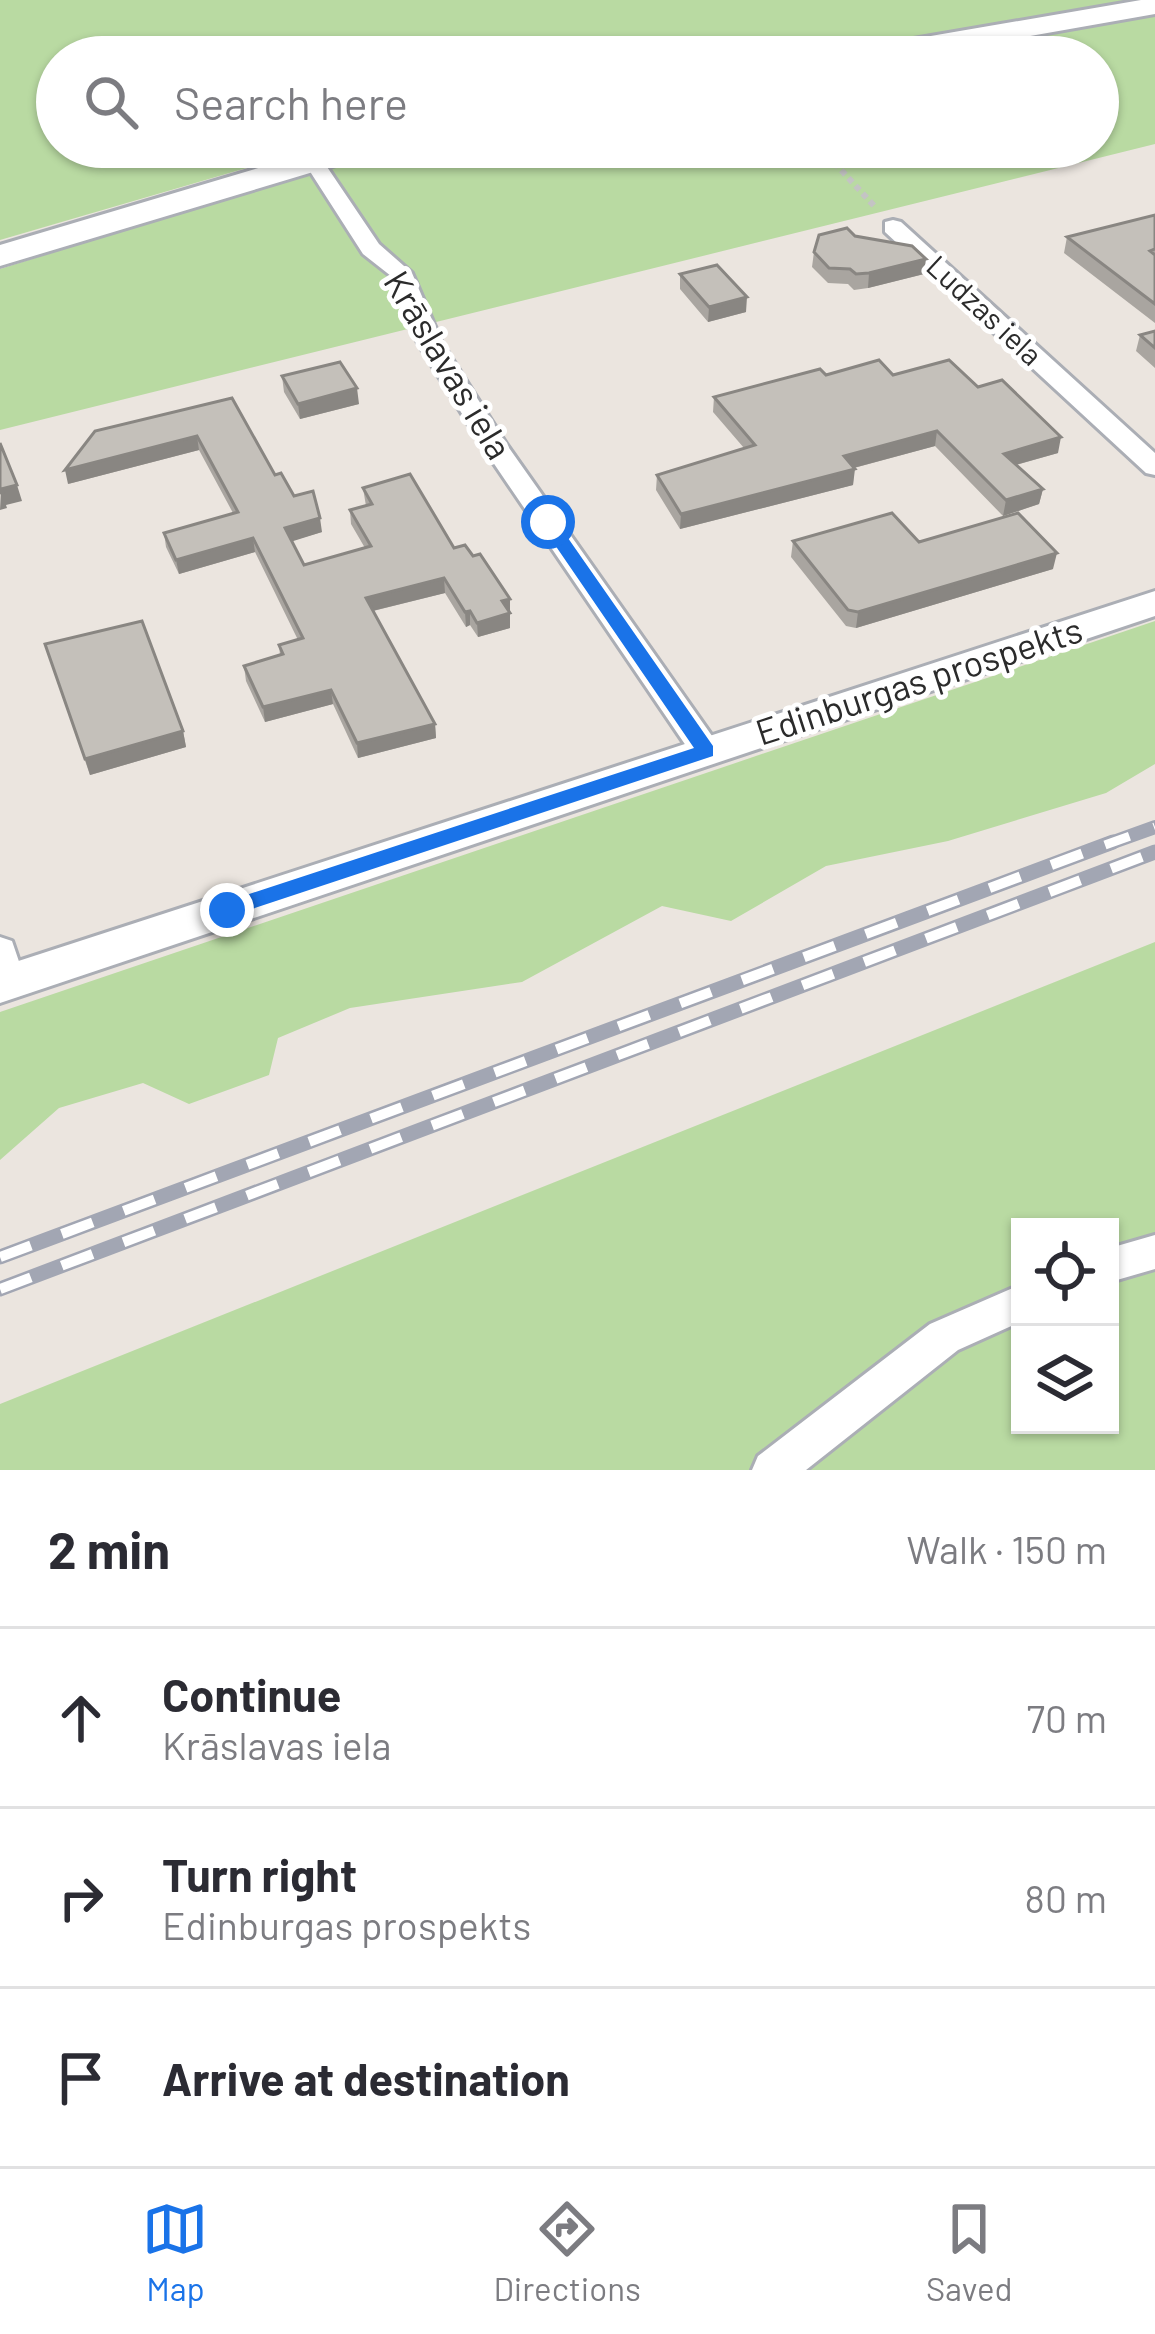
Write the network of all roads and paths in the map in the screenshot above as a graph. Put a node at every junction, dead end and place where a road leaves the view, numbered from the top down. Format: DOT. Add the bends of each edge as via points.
graph roads {
  1 [pos="1155,6"];
  2 [pos="981,36"];
  3 [pos="283,168"];
  4 [pos="318,168"];
  5 [pos="839,168"];
  6 [pos="893,227"];
  7 [pos="0,256"];
  8 [pos="1155,467"];
  9 [pos="1155,603"];
  10 [pos="706,751"];
  11 [pos="3,972"];
  12 [pos="1155,1252"];
  13 [pos="1119,1262"];
  14 [pos="1011,1307"];
  15 [pos="773,1470"];
  1 -- 2 [label="main road"];
  3 -- 7 [label="main road"];
  4 -- 10 [label="street, Krāslavas iela" via="371,249 401,273 430,343 484,429"];
  5 -- 6 [label="path, Ludzas iela"];
  6 -- 8 [label="street, Ludzas iela"];
  9 -- 10 [label="street, Edinburgas prospekts"];
  10 -- 11 [label="street, Edinburgas prospekts"];
  12 -- 13 [label="street"];
  14 -- 15 [label="street" via="944,1337"];
}
